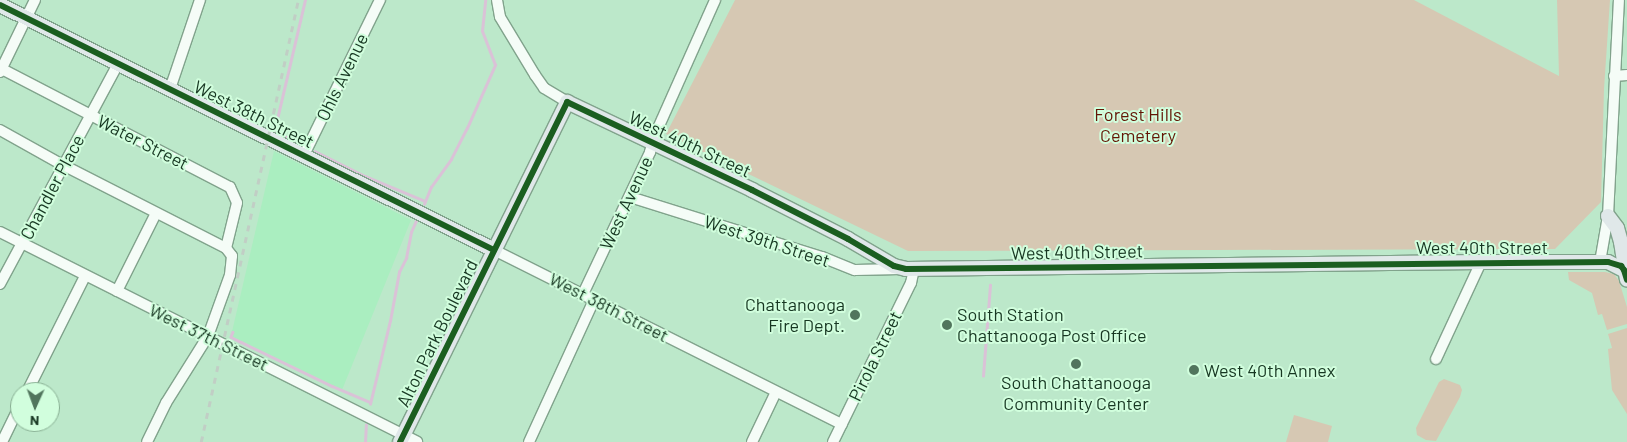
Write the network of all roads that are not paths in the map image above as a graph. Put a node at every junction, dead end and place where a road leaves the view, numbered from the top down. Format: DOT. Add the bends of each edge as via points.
graph roads {
  1 [pos="35,0"];
  2 [pos="200,0"];
  3 [pos="380,0"];
  4 [pos="715,0"];
  5 [pos="1619,0"];
  6 [pos="497,1"];
  7 [pos="0,5"];
  8 [pos="26,17"];
  9 [pos="118,64"];
  10 [pos="0,69"];
  11 [pos="1627,74"];
  12 [pos="1614,76"];
  13 [pos="170,89"];
  14 [pos="567,102"];
  15 [pos="90,114"];
  16 [pos="0,130"];
  17 [pos="653,144"];
  18 [pos="304,155"];
  19 [pos="63,165"];
  20 [pos="630,196"];
  21 [pos="156,213"];
  22 [pos="1608,216"];
  23 [pos="0,232"];
  24 [pos="22,243"];
  25 [pos="494,250"];
  26 [pos="229,252"];
  27 [pos="1481,262"];
  28 [pos="1600,262"];
  29 [pos="910,269"];
  30 [pos="1626,275"];
  31 [pos="85,276"];
  32 [pos="0,284"];
  33 [pos="117,291"];
  34 [pos="583,294"];
  35 [pos="594,300"];
  36 [pos="208,336"];
  37 [pos="1436,359"];
  38 [pos="32,382"];
  39 [pos="776,392"];
  40 [pos="842,424"];
  41 [pos="10,426"];
  42 [pos="401,438"];
  43 [pos="2,442"];
  44 [pos="148,442"];
  45 [pos="417,442"];
  46 [pos="529,442"];
  47 [pos="752,442"];
  48 [pos="833,442"];
  1 -- 8 [label="street"];
  2 -- 13 [label="street"];
  3 -- 18 [label="street, Ohls Avenue"];
  4 -- 17 [label="street, West Avenue"];
  5 -- 12 [label="street"];
  6 -- 14 [label="street, West 40th Street" via="500,17 544,88"];
  7 -- 8 [label="main road, West 38th Street"];
  8 -- 9 [label="main road, West 38th Street"];
  8 -- 10 [label="street"];
  9 -- 13 [label="main road, West 38th Street"];
  9 -- 15 [label="street, Chandler Place"];
  10 -- 15 [label="street, Water Street"];
  11 -- 12 [label="street"];
  12 -- 22 [label="street"];
  13 -- 18 [label="main road, West 38th Street"];
  14 -- 17 [label="main road, West 40th Street"];
  14 -- 25 [label="main road, Alton Park Boulevard"];
  15 -- 19 [label="street, Chandler Place"];
  15 -- 26 [label="street, Water Street" via="230,187 237,203"];
  16 -- 19 [label="street"];
  17 -- 20 [label="street, West Avenue"];
  17 -- 29 [label="main road, West 40th Street" via="848,239 894,266"];
  18 -- 25 [label="main road, West 38th Street"];
  19 -- 21 [label="street"];
  19 -- 24 [label="street, Chandler Place"];
  20 -- 29 [label="street, West 39th Street" via="855,270"];
  20 -- 34 [label="street, West Avenue"];
  21 -- 26 [label="street"];
  21 -- 33 [label="street"];
  22 -- 28 [label="street"];
  22 -- 30 [label="main road" via="1621,242"];
  23 -- 24 [label="street, West 37th Street"];
  24 -- 31 [label="street, West 37th Street"];
  24 -- 32 [label="street, Chandler Place"];
  25 -- 34 [label="street, West 38th Street"];
  25 -- 42 [label="main road, Alton Park Boulevard"];
  26 -- 36 [label="street, Water Street" via="230,275"];
  27 -- 28 [label="main road, West 40th Street"];
  27 -- 29 [label="main road, West 40th Street"];
  27 -- 37 [label="street"];
  28 -- 30 [label="main road, West 40th Street" via="1615,264"];
  29 -- 40 [label="street, Pirola Street" via="911,283"];
  31 -- 33 [label="street, West 37th Street"];
  31 -- 38 [label="street"];
  33 -- 36 [label="street, West 37th Street"];
  34 -- 35 [label="street, West 38th Street"];
  35 -- 39 [label="street, West 38th Street"];
  35 -- 46 [label="street"];
  36 -- 42 [label="street, West 37th Street"];
  36 -- 44 [label="street, Water Street" via="166,403"];
  39 -- 40 [label="street, West 38th Street"];
  39 -- 47 [label="street"];
  40 -- 48 [label="street, Pirola Street"];
  41 -- 43 [label="street"];
  42 -- 45 [label="street, West 37th Street"];
}
